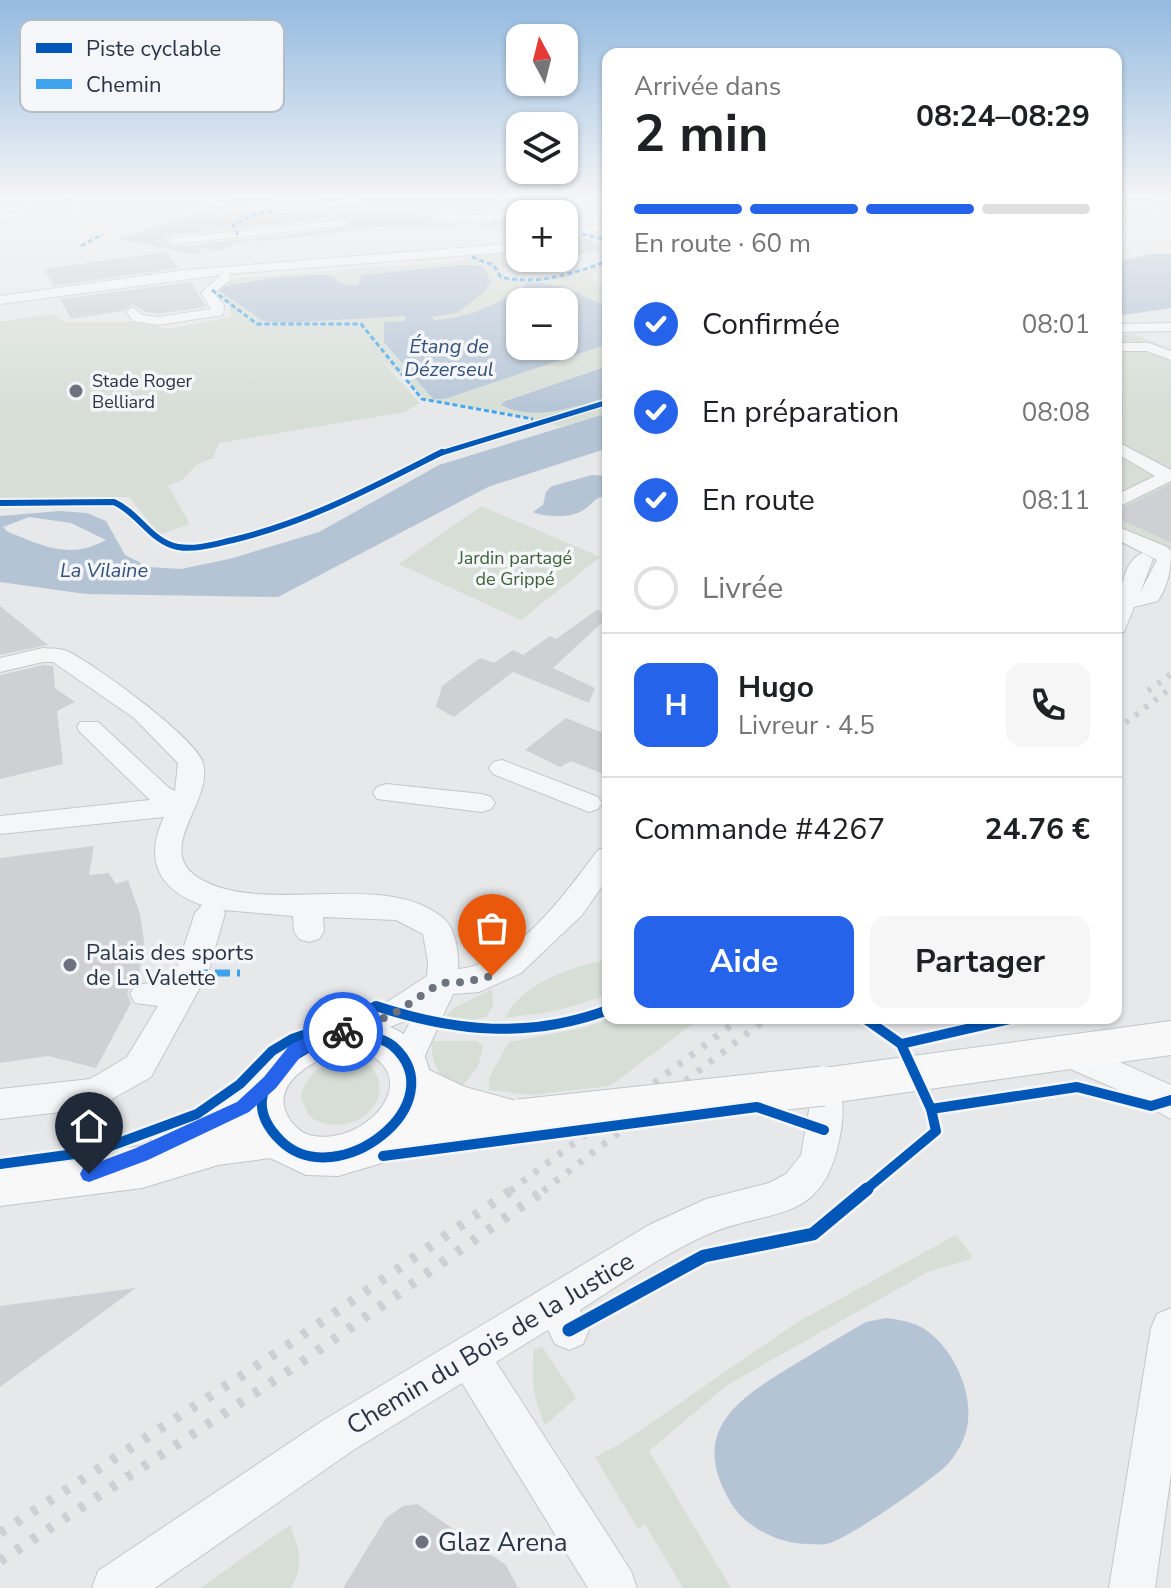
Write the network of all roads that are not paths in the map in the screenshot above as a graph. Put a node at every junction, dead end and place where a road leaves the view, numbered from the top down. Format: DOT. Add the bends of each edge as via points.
graph roads {
  1 [pos="259,269"];
  2 [pos="226,277"];
  3 [pos="0,300"];
  4 [pos="133,311"];
  5 [pos="1171,327"];
  6 [pos="1122,328"];
  7 [pos="1122,347"];
  8 [pos="1171,356"];
  9 [pos="1122,449"];
  10 [pos="1122,499"];
  11 [pos="1122,535"];
  12 [pos="1143,559"];
  13 [pos="1126,603"];
  14 [pos="1122,613"];
  15 [pos="0,665"];
  16 [pos="89,727"];
  17 [pos="502,768"];
  18 [pos="386,793"];
  19 [pos="482,803"];
  20 [pos="589,803"];
  21 [pos="181,807"];
  22 [pos="0,825"];
  23 [pos="602,872"];
  24 [pos="210,913"];
  25 [pos="440,983"];
  26 [pos="184,992"];
  27 [pos="146,994"];
  28 [pos="1171,1022"];
  29 [pos="346,1032"];
  30 [pos="1171,1038"];
  31 [pos="1064,1051"];
  32 [pos="409,1071"];
  33 [pos="270,1083"];
  34 [pos="825,1092"];
  35 [pos="0,1104"];
  36 [pos="1171,1104"];
  37 [pos="520,1119"];
  38 [pos="277,1138"];
  39 [pos="375,1144"];
  40 [pos="89,1174"];
  41 [pos="0,1185"];
  42 [pos="1171,1328"];
  43 [pos="468,1355"];
  44 [pos="115,1588"];
  45 [pos="614,1588"];
  46 [pos="1132,1588"];
  1 -- 3 [label="street"];
  2 -- 4 [label="street" via="207,293 218,312 158,321 138,318"];
  5 -- 6 [label="street"];
  7 -- 8 [label="street" via="1149,347"];
  9 -- 10 [label="street" via="1168,476"];
  11 -- 13 [label="street" via="1167,559 1151,597"];
  12 -- 13 [label="street"];
  13 -- 14 [label="street"];
  15 -- 21 [label="street" via="59,656 142,713 190,761 193,771"];
  16 -- 21 [label="street"];
  17 -- 20 [label="street"];
  18 -- 19 [label="street"];
  21 -- 22 [label="street"];
  21 -- 25 [label="street" via="168,852 177,878 192,889 308,917 382,907 424,920 435,927 443,950"];
  23 -- 25 [label="street" via="510,965 479,980"];
  24 -- 26 [label="street"];
  25 -- 29 [label="street" via="395,1013"];
  25 -- 32 [label="street"];
  26 -- 27 [label="street"];
  26 -- 35 [label="street" via="139,1067 96,1093"];
  28 -- 31 [label="main road"];
  29 -- 32 [label="main road" via="382,1039"];
  29 -- 33 [label="main road" via="295,1051"];
  30 -- 31 [label="main road"];
  31 -- 34 [label="main road"];
  31 -- 36 [label="street" via="1129,1078"];
  32 -- 37 [label="main road" via="458,1104"];
  32 -- 39 [label="main road" via="407,1108"];
  33 -- 38 [label="main road" via="265,1112"];
  33 -- 40 [label="main road" via="227,1116"];
  34 -- 37 [label="main road, bridge"];
  34 -- 43 [label="street, Chemin du Bois de la Justice" via="829,1106 820,1159 807,1180 778,1199 711,1215 662,1238 562,1316"];
  37 -- 39 [label="main road" via="498,1127 422,1132"];
  38 -- 39 [label="main road" via="301,1154 317,1157 350,1155"];
  38 -- 40 [label="main road" via="241,1140 142,1168"];
  40 -- 41 [label="main road"];
  42 -- 46 [label="street"];
  43 -- 44 [label="street, Chemin du Bois de la Justice" via="337,1436"];
  43 -- 45 [label="street"];
}
